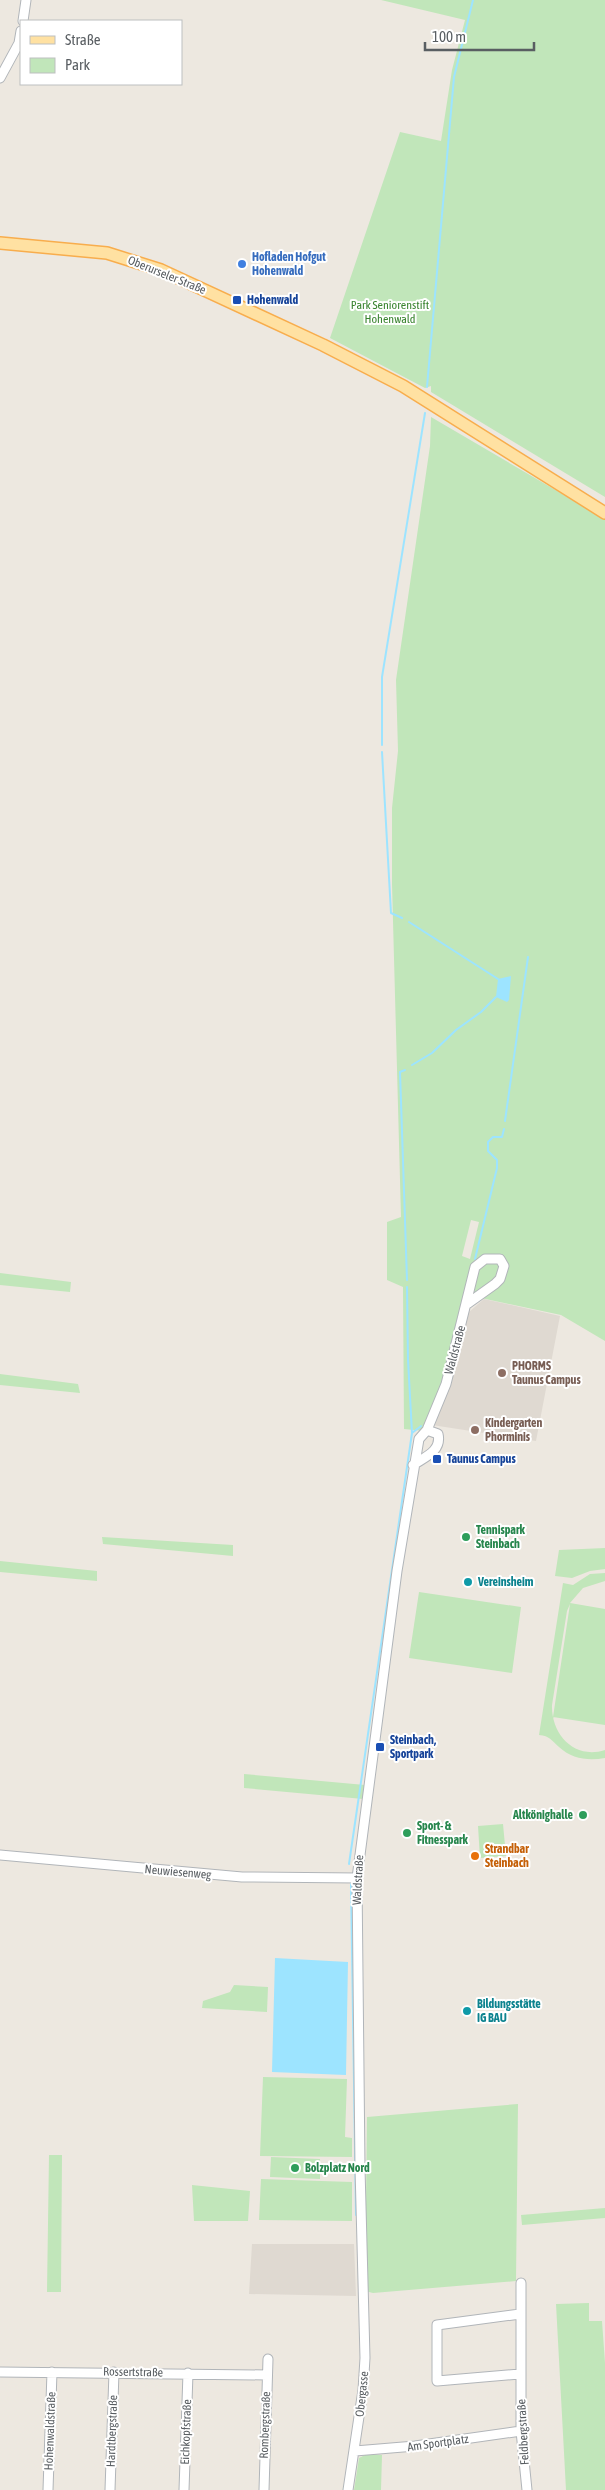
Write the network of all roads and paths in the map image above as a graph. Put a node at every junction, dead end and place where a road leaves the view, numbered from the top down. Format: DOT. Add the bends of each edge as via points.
graph roads {
  1 [pos="26,0"];
  2 [pos="23,20"];
  3 [pos="20,37"];
  4 [pos="0,78"];
  5 [pos="0,243"];
  6 [pos="605,513"];
  7 [pos="467,1304"];
  8 [pos="427,1430"];
  9 [pos="413,1465"];
  10 [pos="0,1855"];
  11 [pos="356,1878"];
  12 [pos="520,2283"];
  13 [pos="363,2298"];
  14 [pos="520,2314"];
  15 [pos="268,2359"];
  16 [pos="0,2372"];
  17 [pos="52,2372"];
  18 [pos="114,2372"];
  19 [pos="188,2373"];
  20 [pos="520,2374"];
  21 [pos="267,2375"];
  22 [pos="521,2431"];
  23 [pos="355,2451"];
  24 [pos="48,2490"];
  25 [pos="110,2490"];
  26 [pos="184,2490"];
  27 [pos="264,2490"];
  28 [pos="348,2490"];
  29 [pos="527,2490"];
  1 -- 2 [label="street"];
  3 -- 4 [label="street"];
  5 -- 6 [label="main road, Oberurseler Straße" via="83,250 127,258 161,270 372,370 434,405"];
  7 -- 7 [label="street, Waldstraße" via="500,1279 504,1263 500,1259 490,1258 475,1267"];
  7 -- 8 [label="street, Waldstraße" via="446,1384"];
  8 -- 9 [label="street, Waldstraße" via="419,1439"];
  8 -- 9 [label="street" via="438,1434 438,1445 435,1451"];
  9 -- 11 [label="street, Waldstraße"];
  10 -- 11 [label="street, Neuwiesenweg" via="242,1877"];
  11 -- 13 [label="street, Waldstraße"];
  12 -- 14 [label="street, Feldbergstraße"];
  13 -- 23 [label="street, Obergasse" via="365,2358"];
  14 -- 20 [label="street, Feldbergstraße"];
  14 -- 20 [label="street" via="437,2325 437,2381"];
  15 -- 21 [label="street, Rombergstraße"];
  16 -- 17 [label="street, Rossertstraße"];
  17 -- 18 [label="street, Rossertstraße"];
  17 -- 24 [label="street, Hohenwaldstraße"];
  18 -- 19 [label="street, Rossertstraße"];
  18 -- 25 [label="street, Hardtbergstraße"];
  19 -- 21 [label="street, Rossertstraße"];
  19 -- 26 [label="street, Eichkopfstraße"];
  20 -- 22 [label="street, Feldbergstraße"];
  21 -- 27 [label="street, Rombergstraße"];
  22 -- 23 [label="street, Am Sportplatz"];
  22 -- 29 [label="street, Feldbergstraße"];
  23 -- 28 [label="street, Obergasse"];
}
